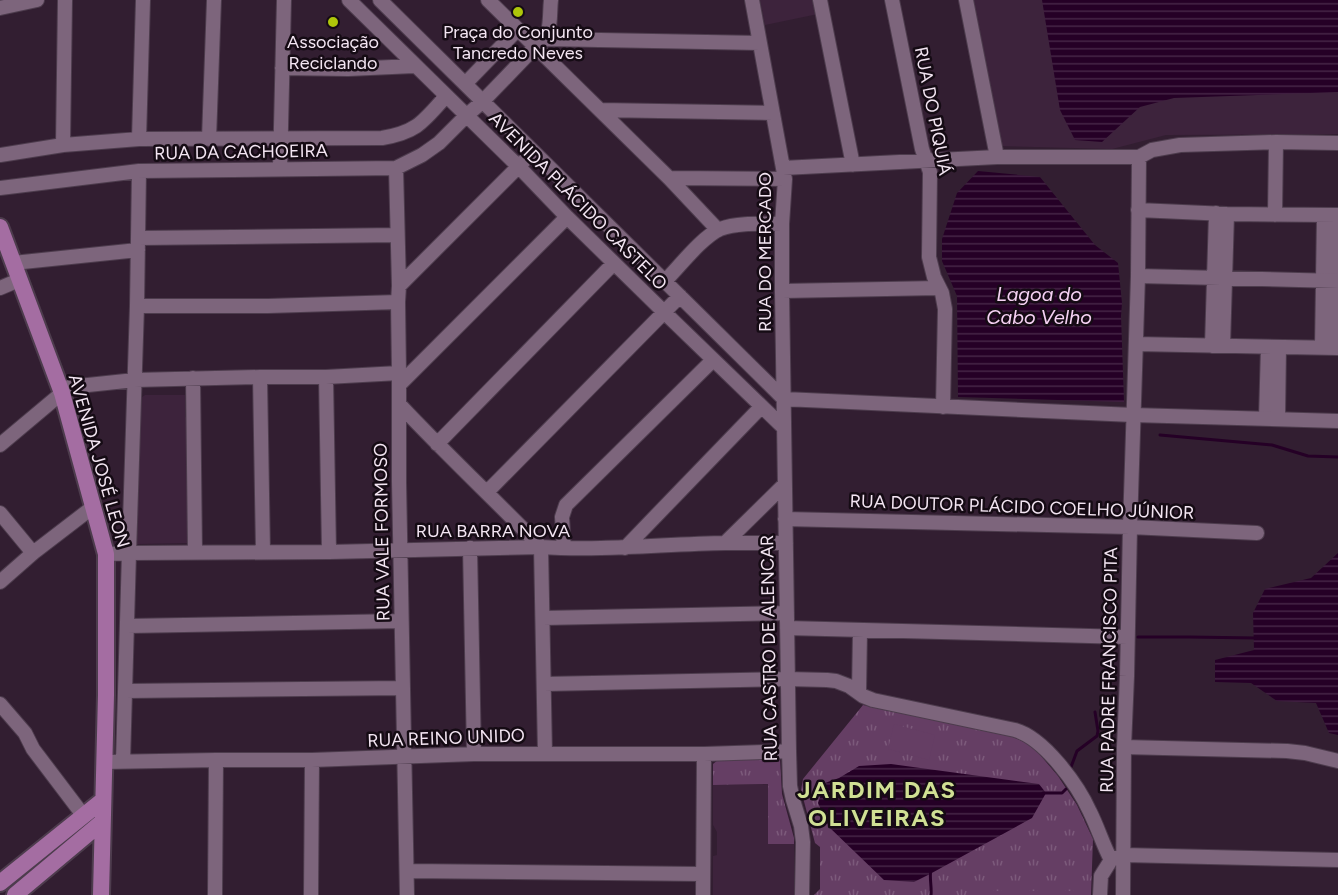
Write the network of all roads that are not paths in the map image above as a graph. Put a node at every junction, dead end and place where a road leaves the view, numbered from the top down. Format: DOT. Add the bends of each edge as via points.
graph roads {
  1 [pos="38,0"];
  2 [pos="65,0"];
  3 [pos="143,0"];
  4 [pos="214,0"];
  5 [pos="284,0"];
  6 [pos="349,0"];
  7 [pos="380,0"];
  8 [pos="488,0"];
  9 [pos="550,0"];
  10 [pos="752,0"];
  11 [pos="820,0"];
  12 [pos="892,0"];
  13 [pos="966,0"];
  14 [pos="0,8"];
  15 [pos="530,38"];
  16 [pos="760,43"];
  17 [pos="414,66"];
  18 [pos="282,68"];
  19 [pos="473,93"];
  20 [pos="448,98"];
  21 [pos="600,110"];
  22 [pos="773,112"];
  23 [pos="464,114"];
  24 [pos="139,139"];
  25 [pos="209,139"];
  26 [pos="280,142"];
  27 [pos="1276,142"];
  28 [pos="1338,143"];
  29 [pos="63,145"];
  30 [pos="533,151"];
  31 [pos="0,155"];
  32 [pos="997,157"];
  33 [pos="1139,158"];
  34 [pos="925,160"];
  35 [pos="853,165"];
  36 [pos="519,166"];
  37 [pos="280,167"];
  38 [pos="396,168"];
  39 [pos="139,171"];
  40 [pos="784,174"];
  41 [pos="669,178"];
  42 [pos="0,188"];
  43 [pos="1138,210"];
  44 [pos="1221,214"];
  45 [pos="1275,215"];
  46 [pos="1332,215"];
  47 [pos="567,217"];
  48 [pos="782,224"];
  49 [pos="0,226"];
  50 [pos="718,230"];
  51 [pos="397,235"];
  52 [pos="138,244"];
  53 [pos="13,263"];
  54 [pos="615,263"];
  55 [pos="1137,276"];
  56 [pos="1220,278"];
  57 [pos="19,280"];
  58 [pos="665,281"];
  59 [pos="1332,282"];
  60 [pos="399,286"];
  61 [pos="0,288"];
  62 [pos="938,288"];
  63 [pos="782,291"];
  64 [pos="680,296"];
  65 [pos="398,302"];
  66 [pos="137,306"];
  67 [pos="663,312"];
  68 [pos="1136,344"];
  69 [pos="1218,346"];
  70 [pos="1273,347"];
  71 [pos="1331,348"];
  72 [pos="736,352"];
  73 [pos="717,364"];
  74 [pos="260,377"];
  75 [pos="326,377"];
  76 [pos="193,378"];
  77 [pos="399,379"];
  78 [pos="135,380"];
  79 [pos="62,393"];
  80 [pos="783,399"];
  81 [pos="400,405"];
  82 [pos="943,406"];
  83 [pos="761,407"];
  84 [pos="1133,415"];
  85 [pos="1272,418"];
  86 [pos="1338,421"];
  87 [pos="783,427"];
  88 [pos="437,444"];
  89 [pos="0,445"];
  90 [pos="785,484"];
  91 [pos="487,492"];
  92 [pos="93,507"];
  93 [pos="0,513"];
  94 [pos="785,519"];
  95 [pos="1130,527"];
  96 [pos="1257,532"];
  97 [pos="725,543"];
  98 [pos="786,543"];
  99 [pos="541,547"];
  100 [pos="564,548"];
  101 [pos="625,548"];
  102 [pos="401,549"];
  103 [pos="470,549"];
  104 [pos="195,552"];
  105 [pos="263,552"];
  106 [pos="329,552"];
  107 [pos="129,553"];
  108 [pos="33,554"];
  109 [pos="106,554"];
  110 [pos="0,582"];
  111 [pos="787,613"];
  112 [pos="543,618"];
  113 [pos="402,621"];
  114 [pos="127,626"];
  115 [pos="787,628"];
  116 [pos="860,630"];
  117 [pos="1127,637"];
  118 [pos="787,679"];
  119 [pos="544,684"];
  120 [pos="403,688"];
  121 [pos="124,691"];
  122 [pos="859,693"];
  123 [pos="0,704"];
  124 [pos="1124,747"];
  125 [pos="789,751"];
  126 [pos="474,754"];
  127 [pos="545,754"];
  128 [pos="704,754"];
  129 [pos="405,758"];
  130 [pos="216,760"];
  131 [pos="312,760"];
  132 [pos="123,761"];
  133 [pos="1338,761"];
  134 [pos="104,762"];
  135 [pos="103,800"];
  136 [pos="83,815"];
  137 [pos="102,822"];
  138 [pos="1118,858"];
  139 [pos="1338,860"];
  140 [pos="407,871"];
  141 [pos="703,874"];
  142 [pos="0,883"];
  143 [pos="15,895"];
  144 [pos="101,895"];
  145 [pos="215,895"];
  146 [pos="311,895"];
  147 [pos="407,895"];
  148 [pos="703,895"];
  149 [pos="802,895"];
  150 [pos="1100,895"];
  151 [pos="1123,895"];
  1 -- 14 [label="street"];
  2 -- 29 [label="street"];
  3 -- 24 [label="street"];
  4 -- 25 [label="street"];
  5 -- 18 [label="street"];
  6 -- 17 [label="street, AVENIDA PLÁCIDO CASTELO"];
  7 -- 19 [label="street, AVENIDA PLÁCIDO CASTELO"];
  8 -- 15 [label="street"];
  9 -- 15 [label="street"];
  10 -- 16 [label="street, RUA DO MERCADO"];
  11 -- 35 [label="street"];
  12 -- 34 [label="street, RUA DO PIQUIÁ"];
  13 -- 32 [label="street"];
  15 -- 16 [label="street"];
  15 -- 19 [label="street"];
  15 -- 19 [label="street"];
  15 -- 21 [label="street"];
  16 -- 22 [label="street, RUA DO MERCADO"];
  17 -- 18 [label="street"];
  17 -- 20 [label="street, AVENIDA PLÁCIDO CASTELO"];
  18 -- 26 [label="street"];
  19 -- 23 [label="street, RUA DA CACHOEIRA"];
  19 -- 30 [label="street, AVENIDA PLÁCIDO CASTELO"];
  20 -- 23 [label="street, AVENIDA PLÁCIDO CASTELO"];
  20 -- 26 [label="street, RUA DA CACHOEIRA" via="410,131 397,135"];
  21 -- 22 [label="street"];
  21 -- 41 [label="street"];
  22 -- 40 [label="street, RUA DO MERCADO"];
  23 -- 36 [label="street, AVENIDA PLÁCIDO CASTELO"];
  23 -- 38 [label="street, RUA DA CACHOEIRA" via="430,151"];
  24 -- 25 [label="street, RUA DA CACHOEIRA"];
  24 -- 29 [label="street, RUA DA CACHOEIRA"];
  25 -- 26 [label="street, RUA DA CACHOEIRA"];
  26 -- 37 [label="street"];
  27 -- 28 [label="street"];
  27 -- 33 [label="street" via="1180,145 1152,150"];
  27 -- 45 [label="street"];
  29 -- 31 [label="street, RUA DA CACHOEIRA"];
  30 -- 36 [label="street"];
  30 -- 58 [label="street, AVENIDA PLÁCIDO CASTELO"];
  32 -- 33 [label="street"];
  32 -- 34 [label="street"];
  33 -- 43 [label="street, RUA PADRE FRANCISCO PITA"];
  34 -- 35 [label="street"];
  34 -- 62 [label="street, RUA DO PIQUIÁ" via="930,172 929,257"];
  35 -- 40 [label="street"];
  36 -- 47 [label="street, AVENIDA PLÁCIDO CASTELO"];
  36 -- 60 [label="street"];
  37 -- 38 [label="street, RUA DA CACHOEIRA"];
  37 -- 39 [label="street, RUA DA CACHOEIRA"];
  38 -- 51 [label="street, RUA VALE FORMOSO"];
  39 -- 42 [label="street, RUA DA CACHOEIRA"];
  39 -- 52 [label="street"];
  40 -- 41 [label="street"];
  40 -- 48 [label="street, RUA DO MERCADO"];
  41 -- 50 [label="street"];
  43 -- 44 [label="street"];
  43 -- 55 [label="street, RUA PADRE FRANCISCO PITA"];
  44 -- 45 [label="street"];
  44 -- 56 [label="street"];
  45 -- 46 [label="street"];
  46 -- 59 [label="street"];
  47 -- 54 [label="street, AVENIDA PLÁCIDO CASTELO"];
  47 -- 77 [label="street"];
  48 -- 50 [label="street"];
  48 -- 63 [label="street, RUA DO MERCADO"];
  49 -- 53 [label="main road, AVENIDA JOSÉ LEON"];
  50 -- 58 [label="street"];
  51 -- 52 [label="street"];
  51 -- 60 [label="street, RUA VALE FORMOSO"];
  52 -- 53 [label="street"];
  52 -- 66 [label="street"];
  53 -- 57 [label="main road, AVENIDA JOSÉ LEON"];
  54 -- 67 [label="street, AVENIDA PLÁCIDO CASTELO"];
  54 -- 88 [label="street"];
  55 -- 56 [label="street"];
  55 -- 68 [label="street, RUA PADRE FRANCISCO PITA"];
  56 -- 59 [label="street"];
  56 -- 69 [label="street"];
  57 -- 61 [label="street"];
  57 -- 79 [label="main road, AVENIDA JOSÉ LEON"];
  58 -- 64 [label="street, AVENIDA PLÁCIDO CASTELO"];
  59 -- 71 [label="street"];
  60 -- 65 [label="street, RUA VALE FORMOSO"];
  62 -- 63 [label="street"];
  62 -- 82 [label="street, RUA DO PIQUIÁ" via="945,309"];
  63 -- 80 [label="street, RUA DO MERCADO"];
  64 -- 67 [label="street"];
  64 -- 72 [label="street, AVENIDA PLÁCIDO CASTELO"];
  65 -- 66 [label="street"];
  65 -- 77 [label="street, RUA VALE FORMOSO"];
  66 -- 78 [label="street"];
  67 -- 73 [label="street, AVENIDA PLÁCIDO CASTELO"];
  67 -- 91 [label="street"];
  68 -- 69 [label="street"];
  68 -- 84 [label="street, RUA PADRE FRANCISCO PITA"];
  69 -- 70 [label="street"];
  70 -- 71 [label="street"];
  70 -- 85 [label="street"];
  72 -- 73 [label="street"];
  72 -- 80 [label="street, AVENIDA PLÁCIDO CASTELO"];
  73 -- 83 [label="street, AVENIDA PLÁCIDO CASTELO"];
  73 -- 100 [label="street" via="566,505 562,517"];
  74 -- 75 [label="street"];
  74 -- 76 [label="street"];
  74 -- 105 [label="street"];
  75 -- 77 [label="street"];
  75 -- 106 [label="street"];
  76 -- 78 [label="street"];
  76 -- 104 [label="street"];
  77 -- 81 [label="street, RUA VALE FORMOSO"];
  78 -- 79 [label="street" via="69,387"];
  78 -- 107 [label="street"];
  79 -- 89 [label="street"];
  79 -- 92 [label="main road, AVENIDA JOSÉ LEON"];
  80 -- 82 [label="street"];
  80 -- 87 [label="street, RUA CASTRO DE ALENCAR"];
  81 -- 88 [label="street"];
  81 -- 102 [label="street, RUA VALE FORMOSO"];
  82 -- 84 [label="street"];
  83 -- 87 [label="street, AVENIDA PLÁCIDO CASTELO"];
  83 -- 101 [label="street"];
  84 -- 85 [label="street"];
  84 -- 95 [label="street, RUA PADRE FRANCISCO PITA"];
  85 -- 86 [label="street"];
  87 -- 90 [label="street, RUA CASTRO DE ALENCAR"];
  88 -- 91 [label="street"];
  90 -- 94 [label="street, RUA CASTRO DE ALENCAR"];
  90 -- 97 [label="street"];
  91 -- 99 [label="street"];
  92 -- 108 [label="street"];
  92 -- 109 [label="main road, AVENIDA JOSÉ LEON"];
  93 -- 108 [label="street"];
  94 -- 95 [label="street, RUA DOUTOR PLÁCIDO COELHO JÚNIOR"];
  94 -- 98 [label="street, RUA CASTRO DE ALENCAR"];
  95 -- 96 [label="street, RUA DOUTOR PLÁCIDO COELHO JÚNIOR"];
  95 -- 117 [label="street, RUA PADRE FRANCISCO PITA"];
  97 -- 98 [label="street, RUA BARRA NOVA"];
  97 -- 101 [label="street, RUA BARRA NOVA"];
  98 -- 111 [label="street, RUA CASTRO DE ALENCAR"];
  99 -- 100 [label="street, RUA BARRA NOVA"];
  99 -- 103 [label="street, RUA BARRA NOVA"];
  99 -- 112 [label="street"];
  100 -- 101 [label="street, RUA BARRA NOVA"];
  102 -- 103 [label="street, RUA BARRA NOVA"];
  102 -- 106 [label="street, RUA BARRA NOVA"];
  102 -- 113 [label="street, RUA VALE FORMOSO"];
  103 -- 126 [label="street"];
  104 -- 105 [label="street, RUA BARRA NOVA"];
  104 -- 107 [label="street, RUA BARRA NOVA"];
  105 -- 106 [label="street, RUA BARRA NOVA"];
  107 -- 109 [label="street, RUA BARRA NOVA"];
  107 -- 114 [label="street"];
  108 -- 110 [label="street"];
  109 -- 134 [label="main road, AVENIDA JOSÉ LEON"];
  111 -- 112 [label="street"];
  111 -- 115 [label="street, RUA CASTRO DE ALENCAR"];
  112 -- 119 [label="street"];
  113 -- 114 [label="street"];
  113 -- 120 [label="street, RUA VALE FORMOSO"];
  114 -- 121 [label="street"];
  115 -- 116 [label="street"];
  115 -- 118 [label="street, RUA CASTRO DE ALENCAR"];
  116 -- 117 [label="street"];
  116 -- 122 [label="street"];
  117 -- 124 [label="street, RUA PADRE FRANCISCO PITA"];
  118 -- 119 [label="street"];
  118 -- 122 [label="street" via="836,681"];
  118 -- 125 [label="street, RUA CASTRO DE ALENCAR"];
  119 -- 127 [label="street"];
  120 -- 121 [label="street"];
  120 -- 129 [label="street, RUA VALE FORMOSO"];
  121 -- 132 [label="street"];
  122 -- 138 [label="street" via="884,703 1021,732 1033,738 1068,776 1092,814 1106,850"];
  123 -- 136 [label="street"];
  124 -- 133 [label="street" via="1287,751"];
  124 -- 138 [label="street, RUA PADRE FRANCISCO PITA"];
  125 -- 128 [label="street, RUA REINO UNIDO"];
  125 -- 149 [label="street, RUA CASTRO DE ALENCAR" via="790,786 803,842"];
  126 -- 127 [label="street, RUA REINO UNIDO"];
  126 -- 129 [label="street, RUA REINO UNIDO"];
  127 -- 128 [label="street, RUA REINO UNIDO"];
  128 -- 141 [label="street"];
  129 -- 131 [label="street, RUA REINO UNIDO"];
  129 -- 140 [label="street, RUA VALE FORMOSO"];
  130 -- 131 [label="street, RUA REINO UNIDO"];
  130 -- 132 [label="street, RUA REINO UNIDO"];
  130 -- 145 [label="street"];
  131 -- 146 [label="street"];
  132 -- 134 [label="street, RUA REINO UNIDO"];
  134 -- 135 [label="main road, AVENIDA JOSÉ LEON"];
  135 -- 136 [label="main road"];
  135 -- 137 [label="main road, AVENIDA JOSÉ LEON"];
  136 -- 142 [label="main road"];
  137 -- 143 [label="main road"];
  137 -- 144 [label="main road, AVENIDA JOSÉ LEON"];
  138 -- 139 [label="street"];
  138 -- 150 [label="street, RUA PADRE FRANCISCO PITA" via="1101,876"];
  138 -- 151 [label="street, RUA PADRE FRANCISCO PITA"];
  140 -- 141 [label="street"];
  140 -- 147 [label="street, RUA VALE FORMOSO"];
  141 -- 148 [label="street"];
}
